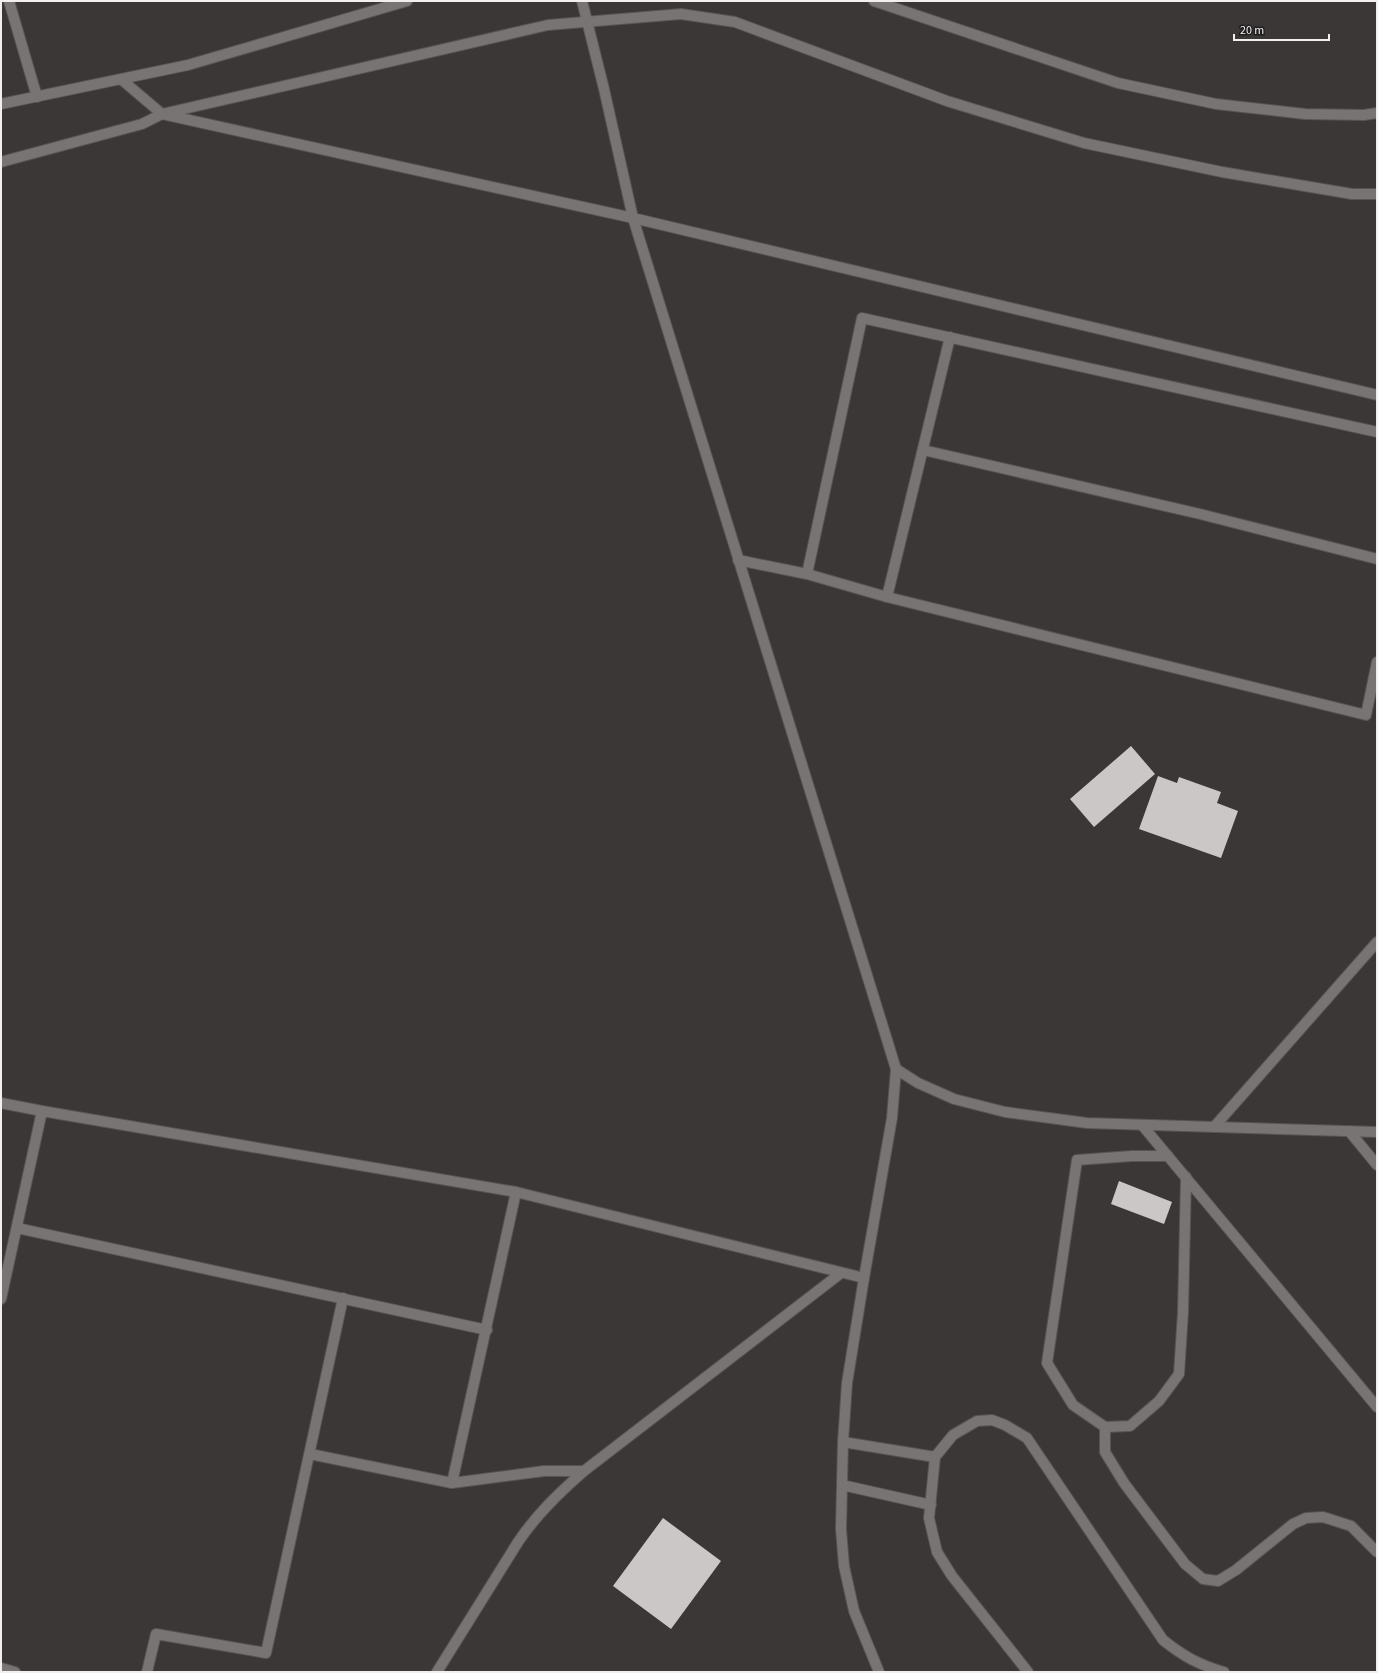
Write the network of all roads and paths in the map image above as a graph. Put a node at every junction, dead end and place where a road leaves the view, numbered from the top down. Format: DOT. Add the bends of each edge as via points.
graph roads {
  1 [pos="9,1"];
  2 [pos="407,1"];
  3 [pos="582,1"];
  4 [pos="874,1"];
  5 [pos="587,22"];
  6 [pos="122,80"];
  7 [pos="37,97"];
  8 [pos="1,104"];
  9 [pos="1377,113"];
  10 [pos="162,114"];
  11 [pos="1,162"];
  12 [pos="1377,194"];
  13 [pos="633,218"];
  14 [pos="950,336"];
  15 [pos="1377,395"];
  16 [pos="1377,432"];
  17 [pos="923,450"];
  18 [pos="1377,559"];
  19 [pos="738,560"];
  20 [pos="807,574"];
  21 [pos="887,597"];
  22 [pos="1377,662"];
  23 [pos="1377,942"];
  24 [pos="896,1069"];
  25 [pos="1,1103"];
  26 [pos="42,1111"];
  27 [pos="1142,1125"];
  28 [pos="1214,1127"];
  29 [pos="1349,1131"];
  30 [pos="1377,1132"];
  31 [pos="1168,1156"];
  32 [pos="1377,1165"];
  33 [pos="1186,1177"];
  34 [pos="516,1192"];
  35 [pos="17,1228"];
  36 [pos="841,1273"];
  37 [pos="864,1278"];
  38 [pos="343,1298"];
  39 [pos="1,1299"];
  40 [pos="487,1330"];
  41 [pos="1377,1407"];
  42 [pos="1105,1427"];
  43 [pos="843,1442"];
  44 [pos="310,1454"];
  45 [pos="935,1457"];
  46 [pos="584,1471"];
  47 [pos="452,1483"];
  48 [pos="842,1485"];
  49 [pos="931,1506"];
  50 [pos="1377,1552"];
  51 [pos="1,1668"];
  52 [pos="16,1672"];
  53 [pos="147,1672"];
  54 [pos="437,1672"];
  55 [pos="879,1672"];
  56 [pos="1028,1672"];
  57 [pos="1224,1672"];
  1 -- 7 [label="street"];
  2 -- 6 [label="street" via="188,65"];
  3 -- 5 [label="street"];
  4 -- 9 [label="street" via="1118,83 1216,104 1298,113"];
  5 -- 10 [label="street" via="548,25"];
  5 -- 12 [label="street" via="681,14 735,22 947,100 1084,143 1222,172 1352,194"];
  5 -- 13 [label="street"];
  6 -- 7 [label="street"];
  6 -- 10 [label="street"];
  7 -- 8 [label="street"];
  10 -- 11 [label="street" via="142,124"];
  10 -- 13 [label="street"];
  13 -- 15 [label="street"];
  13 -- 19 [label="street"];
  14 -- 16 [label="street"];
  14 -- 17 [label="street"];
  14 -- 20 [label="street" via="862,318"];
  17 -- 18 [label="street" via="1200,514"];
  17 -- 21 [label="street"];
  19 -- 20 [label="street"];
  19 -- 24 [label="street"];
  20 -- 21 [label="street"];
  21 -- 22 [label="street" via="1366,715"];
  23 -- 28 [label="street"];
  24 -- 27 [label="street" via="918,1083 954,1099 1005,1112 1087,1123"];
  24 -- 37 [label="street" via="892,1118"];
  25 -- 26 [label="street"];
  26 -- 34 [label="street"];
  26 -- 35 [label="street"];
  27 -- 28 [label="street"];
  27 -- 31 [label="street"];
  28 -- 29 [label="street"];
  29 -- 30 [label="street"];
  29 -- 32 [label="street"];
  31 -- 33 [label="street"];
  31 -- 42 [label="street" via="1077,1160 1047,1363 1073,1405"];
  33 -- 41 [label="street"];
  33 -- 42 [label="street" via="1179,1374 1159,1401 1130,1426"];
  34 -- 36 [label="street"];
  34 -- 40 [label="street"];
  35 -- 38 [label="street"];
  35 -- 39 [label="street"];
  36 -- 37 [label="street"];
  36 -- 46 [label="street"];
  37 -- 43 [label="street" via="847,1383"];
  38 -- 40 [label="street"];
  38 -- 44 [label="street"];
  40 -- 47 [label="street"];
  42 -- 50 [label="street" via="1105,1452 1124,1483 1185,1564 1202,1579 1218,1581 1236,1570 1293,1524 1306,1518 1322,1517 1351,1526"];
  43 -- 45 [label="street"];
  43 -- 48 [label="street"];
  44 -- 47 [label="street"];
  44 -- 53 [label="street" via="266,1653 156,1634"];
  45 -- 49 [label="street"];
  45 -- 57 [label="street" via="953,1435 977,1421 992,1420 1028,1438 1163,1640 1184,1656"];
  46 -- 47 [label="street" via="544,1471"];
  46 -- 54 [label="street" via="556,1495 530,1525"];
  48 -- 49 [label="street"];
  48 -- 55 [label="street" via="841,1529 844,1566 854,1611"];
  49 -- 56 [label="street" via="929,1518 937,1552 952,1576"];
  51 -- 52 [label="street"];
}
